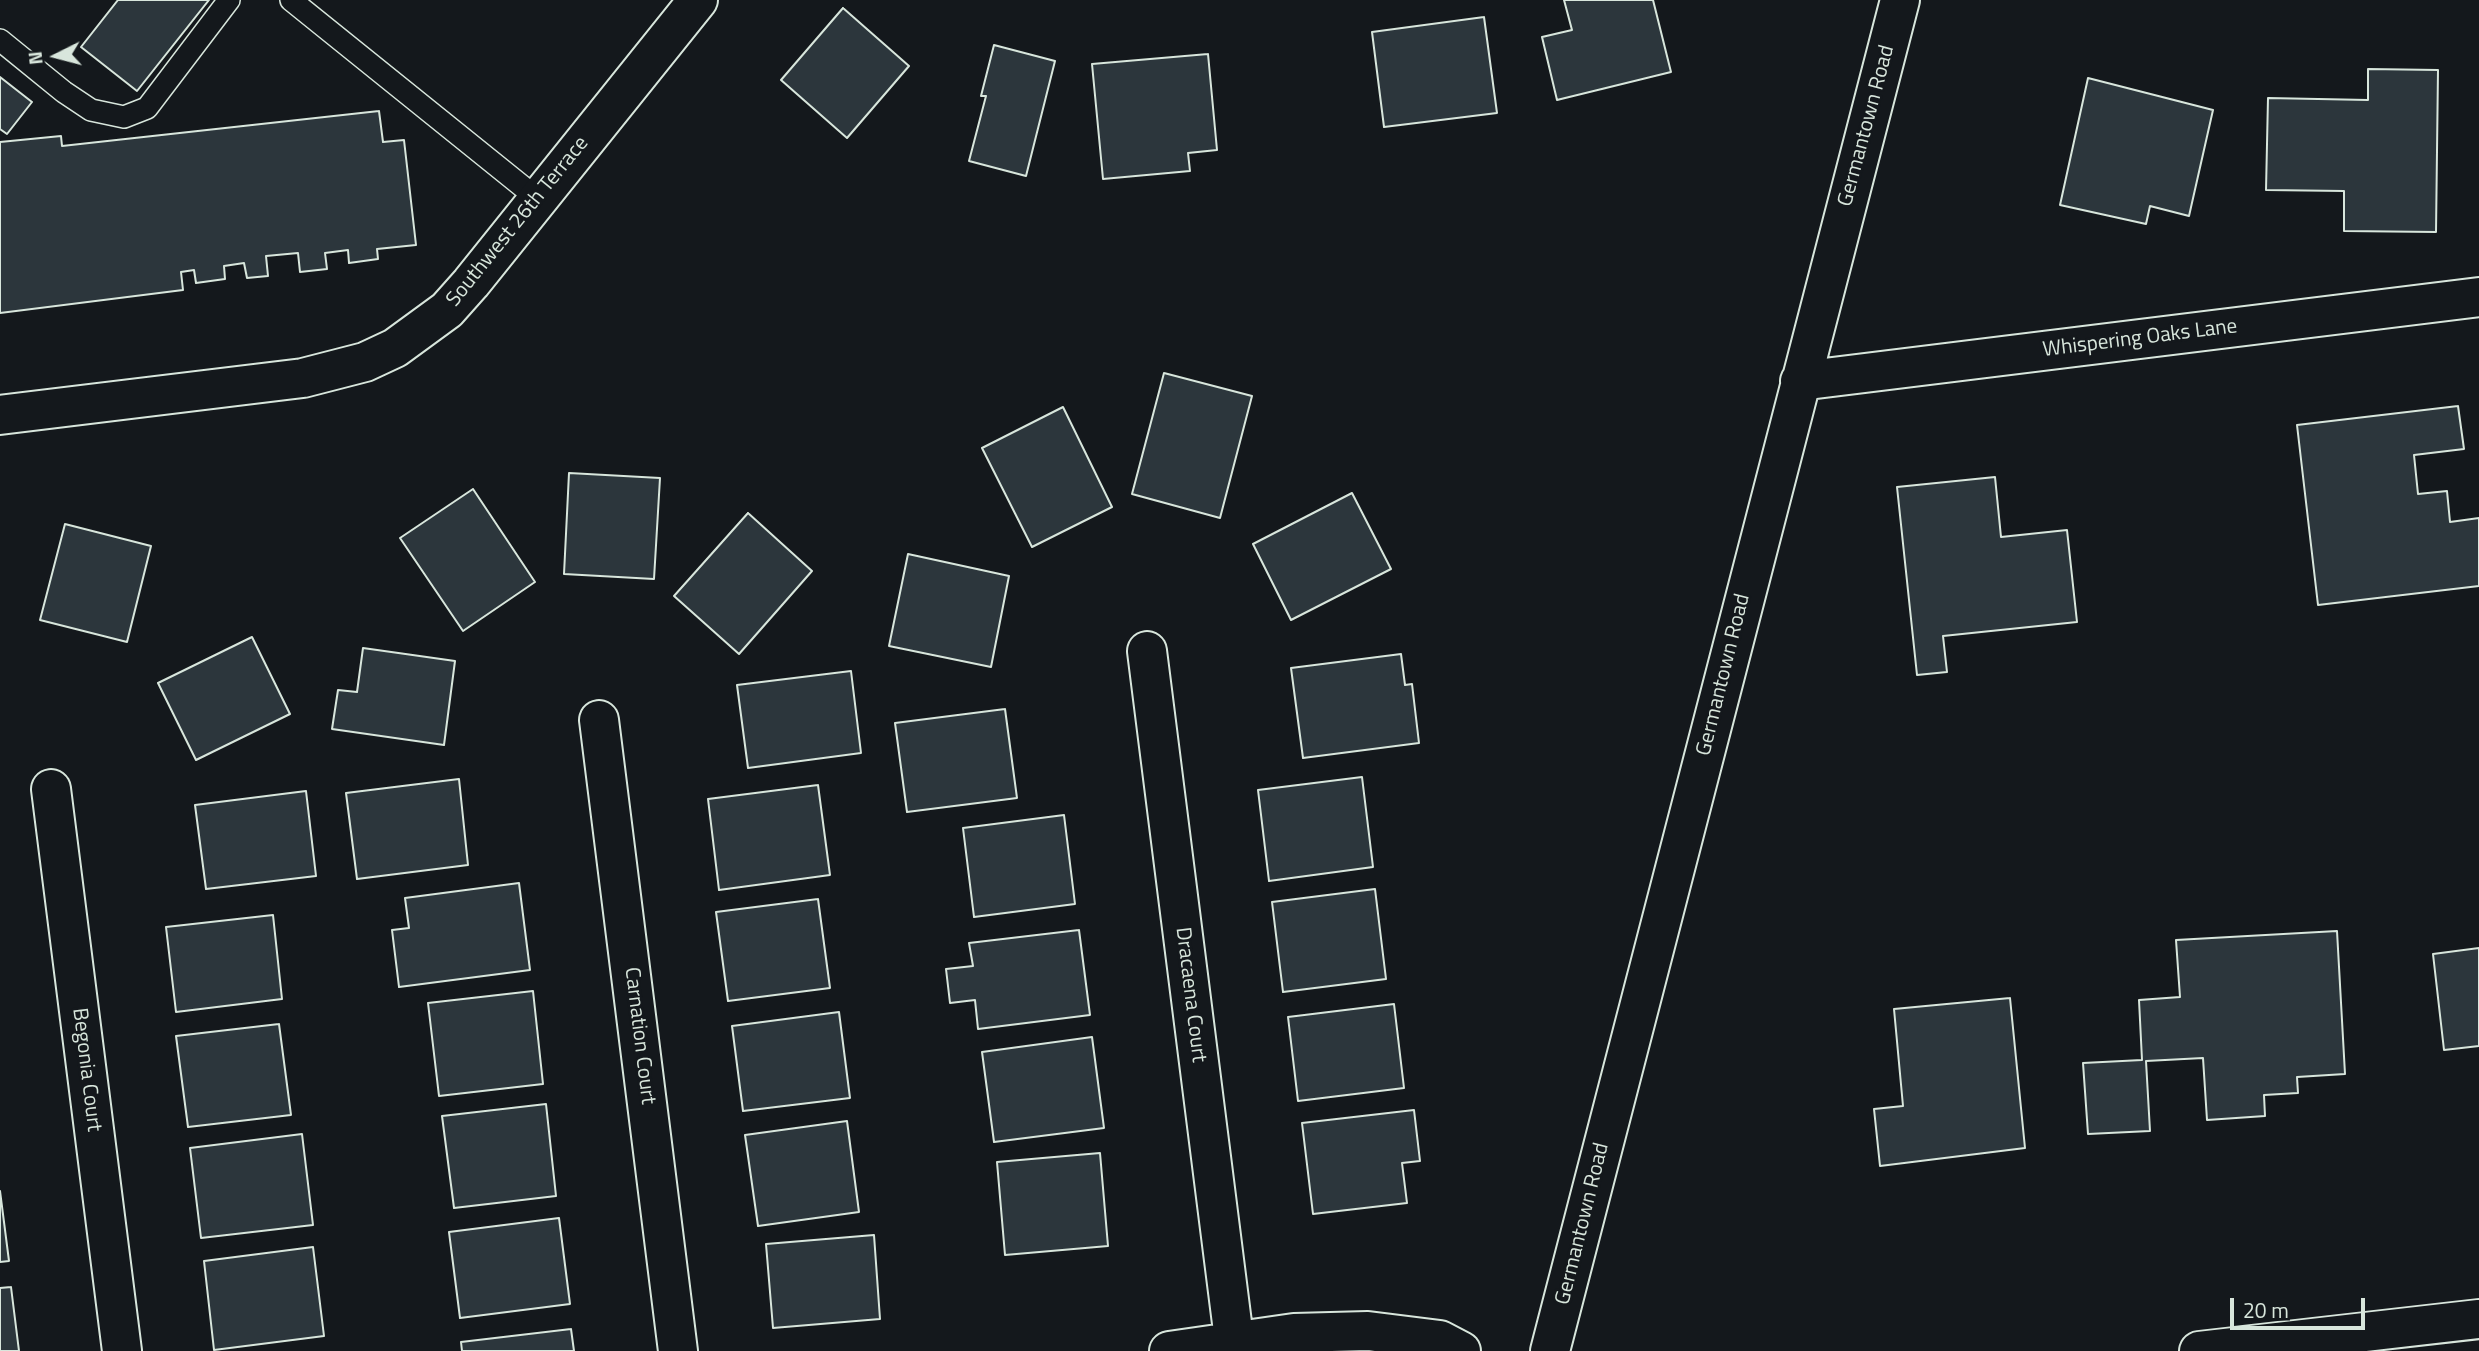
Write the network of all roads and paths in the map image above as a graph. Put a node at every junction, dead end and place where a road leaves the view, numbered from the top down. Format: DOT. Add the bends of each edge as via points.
graph roads {
  1 [pos="229,0"];
  2 [pos="291,0"];
  3 [pos="698,0"];
  4 [pos="1900,0"];
  5 [pos="0,40"];
  6 [pos="538,199"];
  7 [pos="2479,297"];
  8 [pos="1800,381"];
  9 [pos="0,415"];
  10 [pos="1147,651"];
  11 [pos="599,720"];
  12 [pos="51,789"];
  13 [pos="2479,1318"];
  14 [pos="1234,1339"];
  15 [pos="122,1351"];
  16 [pos="678,1351"];
  17 [pos="1169,1351"];
  18 [pos="1461,1351"];
  19 [pos="1550,1351"];
  20 [pos="2199,1351"];
  1 -- 5 [label="lane" via="147,108 124,117 92,110"];
  2 -- 6 [label="lane"];
  3 -- 6 [label="street, Southwest 26th Terrace"];
  4 -- 8 [label="street, Germantown Road"];
  6 -- 9 [label="street, Southwest 26th Terrace" via="447,310 395,348 365,362 303,377"];
  7 -- 8 [label="street, Whispering Oaks Lane"];
  8 -- 19 [label="street, Germantown Road"];
  10 -- 14 [label="street, Dracaena Court"];
  11 -- 16 [label="street, Carnation Court"];
  12 -- 15 [label="street, Begonia Court"];
  13 -- 20 [label="street"];
  14 -- 17 [label="street"];
  14 -- 18 [label="street" via="1368,1331 1440,1340"];
}
